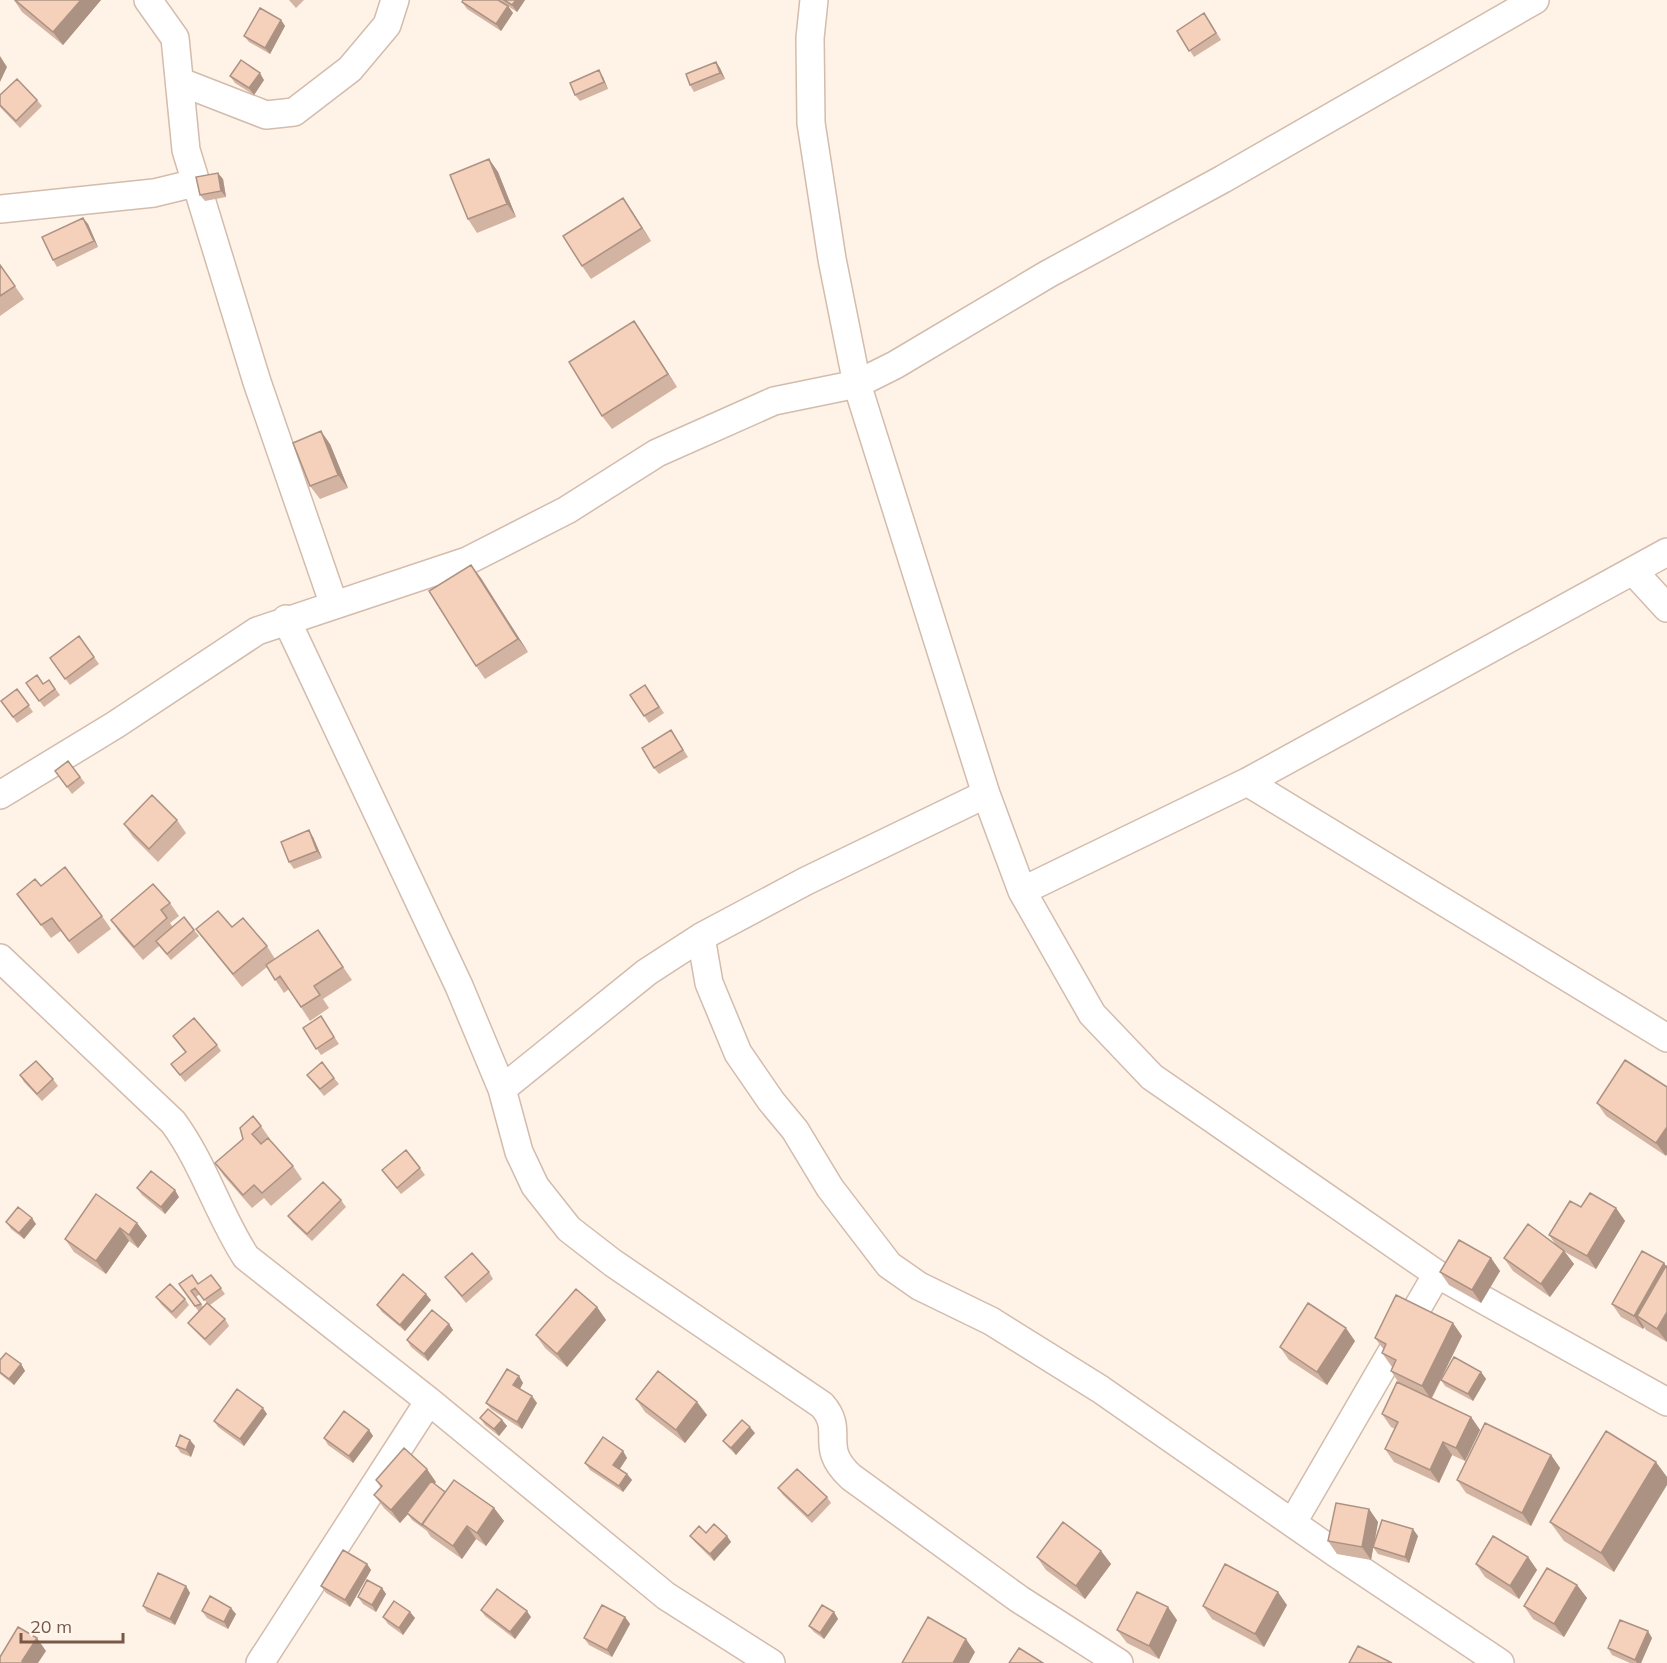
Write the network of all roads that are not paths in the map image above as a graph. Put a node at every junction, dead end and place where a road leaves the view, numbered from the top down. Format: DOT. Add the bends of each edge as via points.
graph roads {
  1 [pos="148,0"];
  2 [pos="394,0"];
  3 [pos="814,0"];
  4 [pos="1535,0"];
  5 [pos="181,82"];
  6 [pos="195,183"];
  7 [pos="0,209"];
  8 [pos="857,384"];
  9 [pos="1667,552"];
  10 [pos="1634,572"];
  11 [pos="334,605"];
  12 [pos="1667,608"];
  13 [pos="286,620"];
  14 [pos="1247,782"];
  15 [pos="986,794"];
  16 [pos="0,795"];
  17 [pos="1022,891"];
  18 [pos="701,938"];
  19 [pos="0,958"];
  20 [pos="1667,1038"];
  21 [pos="502,1089"];
  22 [pos="1437,1274"];
  23 [pos="429,1401"];
  24 [pos="1667,1402"];
  25 [pos="1293,1522"];
  26 [pos="260,1663"];
  27 [pos="771,1663"];
  28 [pos="1119,1663"];
  29 [pos="1500,1663"];
  1 -- 5 [label="street" via="175,38"];
  2 -- 5 [label="street" via="387,24 350,69 294,112 266,115"];
  3 -- 8 [label="street" via="810,38 811,123"];
  4 -- 8 [label="street"];
  5 -- 6 [label="street" via="182,122"];
  6 -- 7 [label="street" via="154,193"];
  6 -- 11 [label="street" via="257,382"];
  8 -- 11 [label="street" via="774,401 657,453 567,510 467,561"];
  8 -- 15 [label="street"];
  9 -- 10 [label="street"];
  10 -- 12 [label="street"];
  10 -- 14 [label="street"];
  11 -- 13 [label="street"];
  13 -- 16 [label="street" via="257,631"];
  13 -- 21 [label="street" via="459,986"];
  14 -- 17 [label="street"];
  14 -- 20 [label="street"];
  15 -- 17 [label="street"];
  15 -- 18 [label="street" via="806,881"];
  17 -- 22 [label="street" via="1092,1014 1152,1077"];
  18 -- 21 [label="street" via="647,972"];
  18 -- 25 [label="street" via="709,983 738,1053 795,1130 830,1188 889,1265 920,1286 991,1321 1100,1389"];
  19 -- 23 [label="street" via="173,1122 189,1144 227,1229 246,1257"];
  21 -- 28 [label="street" via="519,1152 535,1186 569,1229 822,1405 831,1415 832,1450 838,1465 851,1477 1019,1599"];
  22 -- 24 [label="street"];
  22 -- 25 [label="street"];
  23 -- 26 [label="street"];
  23 -- 27 [label="street" via="666,1596"];
  25 -- 29 [label="street"];
}
